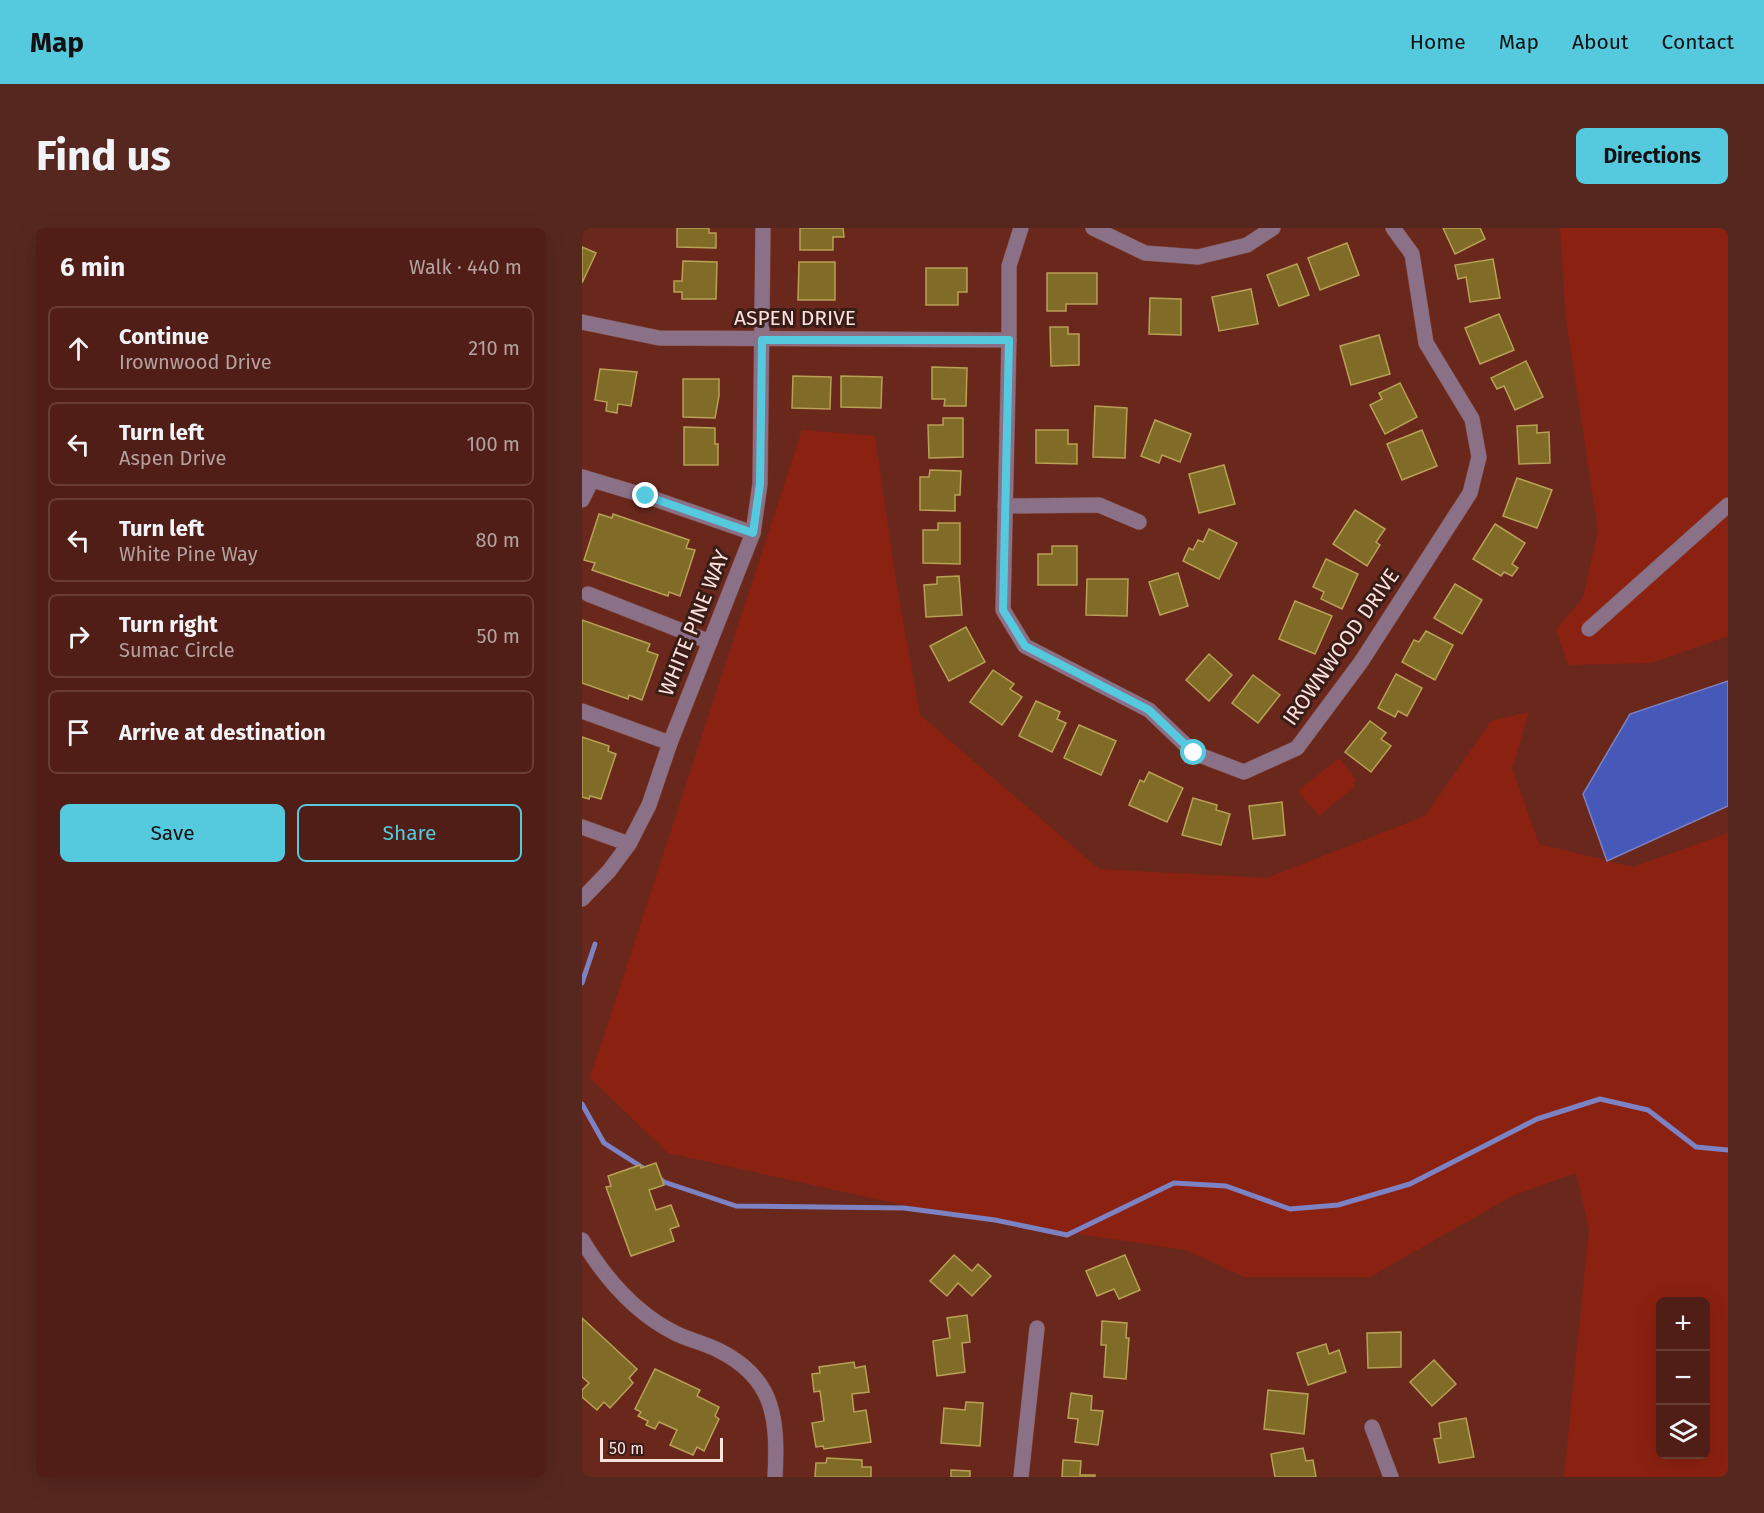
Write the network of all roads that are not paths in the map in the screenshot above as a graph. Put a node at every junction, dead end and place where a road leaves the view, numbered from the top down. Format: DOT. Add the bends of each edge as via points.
graph roads {
  1 [pos="763,228"];
  2 [pos="1021,228"];
  3 [pos="1093,228"];
  4 [pos="1273,228"];
  5 [pos="1393,228"];
  6 [pos="582,322"];
  7 [pos="762,340"];
  8 [pos="1009,340"];
  9 [pos="587,478"];
  10 [pos="582,500"];
  11 [pos="1728,505"];
  12 [pos="1005,506"];
  13 [pos="1139,522"];
  14 [pos="753,533"];
  15 [pos="588,594"];
  16 [pos="1589,629"];
  17 [pos="710,642"];
  18 [pos="582,711"];
  19 [pos="670,743"];
  20 [pos="582,827"];
  21 [pos="629,844"];
  22 [pos="582,899"];
  23 [pos="582,1240"];
  24 [pos="1037,1328"];
  25 [pos="1372,1427"];
  26 [pos="775,1477"];
  27 [pos="1021,1477"];
  28 [pos="1390,1477"];
  1 -- 7 [label="street, WHITE PINE WAY"];
  2 -- 8 [label="street, IROWNWOOD DRIVE" via="1009,266"];
  3 -- 4 [label="street" via="1145,253 1198,257 1247,245"];
  5 -- 12 [label="street, IROWNWOOD DRIVE" via="1412,254 1426,343 1472,419 1479,457 1470,493 1361,662 1297,748 1244,772 1194,753 1149,710 1025,646 1003,610"];
  6 -- 7 [label="street, ASPEN DRIVE" via="658,339"];
  7 -- 8 [label="street, ASPEN DRIVE"];
  7 -- 14 [label="street, WHITE PINE WAY" via="760,484"];
  8 -- 12 [label="street, IROWNWOOD DRIVE"];
  9 -- 10 [label="street"];
  9 -- 14 [label="street"];
  11 -- 16 [label="street"];
  12 -- 13 [label="street" via="1100,505"];
  14 -- 17 [label="street, WHITE PINE WAY"];
  15 -- 17 [label="street"];
  17 -- 19 [label="street, WHITE PINE WAY"];
  18 -- 19 [label="street"];
  19 -- 21 [label="street, WHITE PINE WAY" via="649,805"];
  20 -- 21 [label="street"];
  21 -- 22 [label="street, WHITE PINE WAY"];
  23 -- 26 [label="street" via="610,1281 631,1302 676,1334 716,1349 750,1372 771,1405 776,1428"];
  24 -- 27 [label="street"];
  25 -- 28 [label="street"];
}
